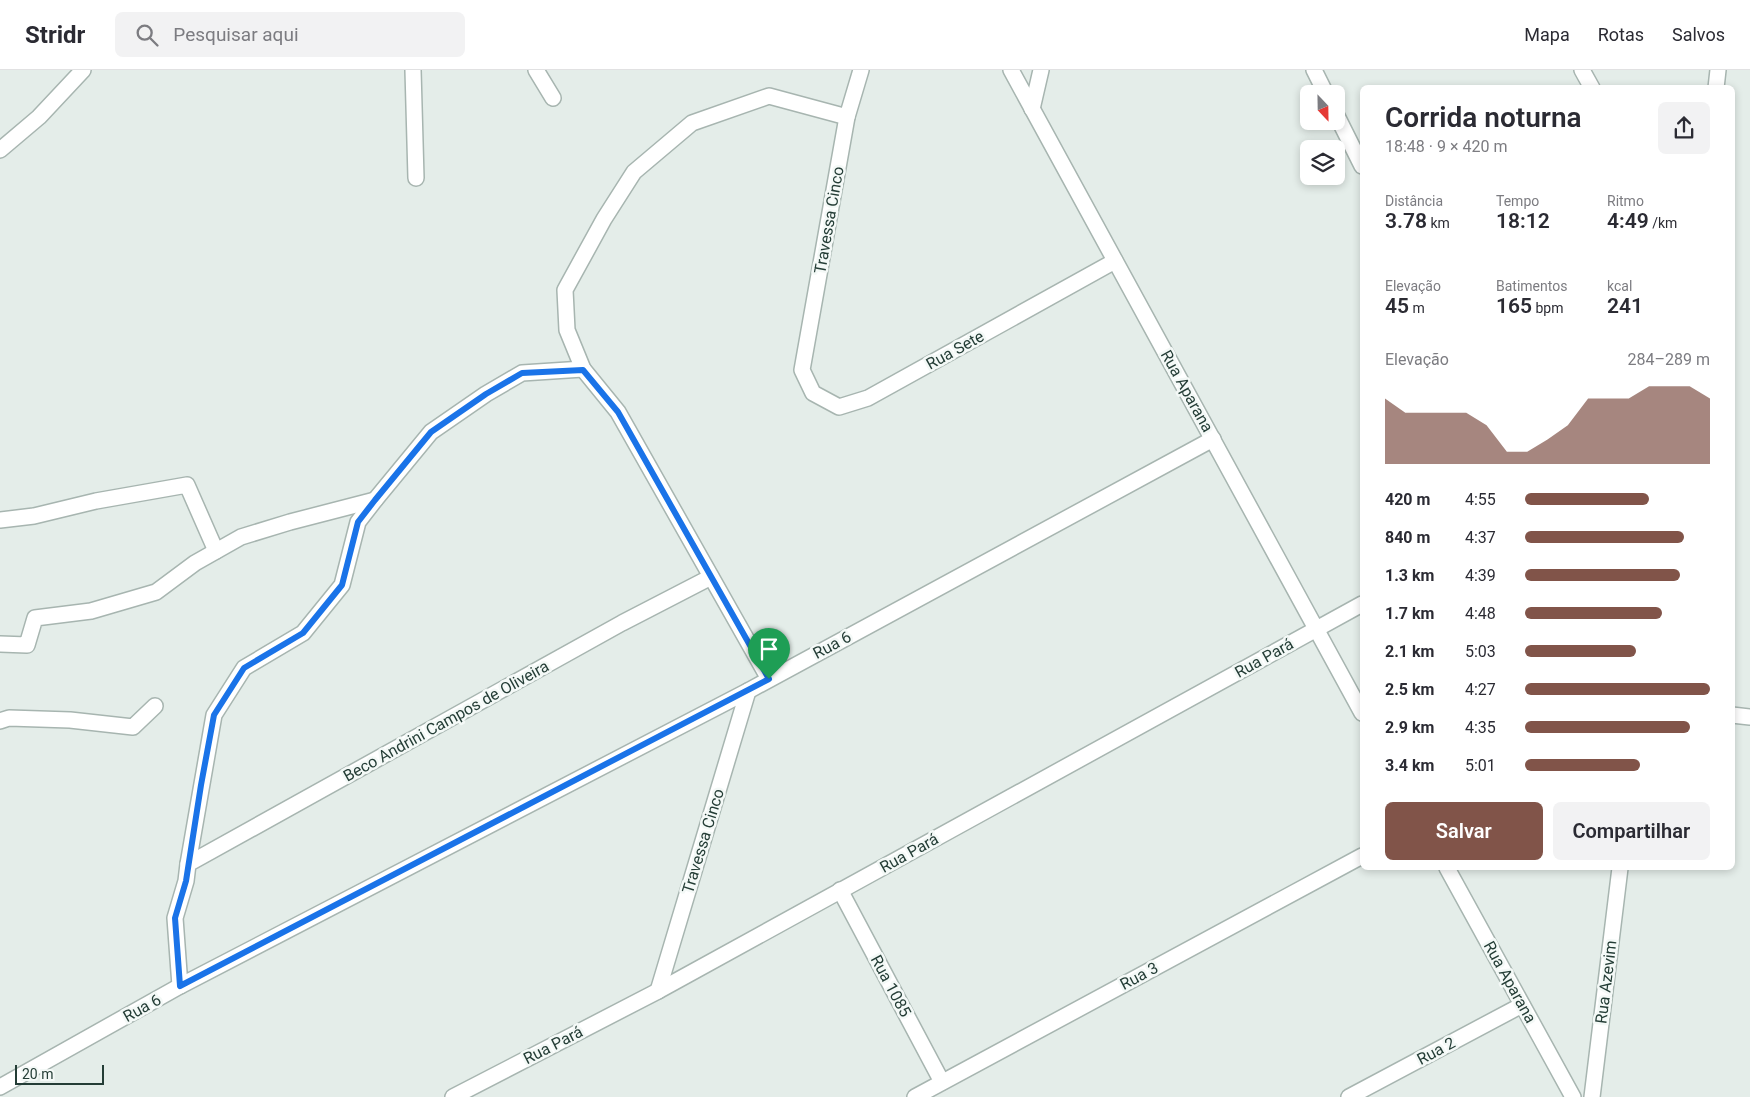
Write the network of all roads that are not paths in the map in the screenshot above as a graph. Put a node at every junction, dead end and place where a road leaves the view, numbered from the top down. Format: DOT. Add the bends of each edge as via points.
graph roads {
  1 [pos="83,70"];
  2 [pos="413,70"];
  3 [pos="536,70"];
  4 [pos="861,70"];
  5 [pos="1011,70"];
  6 [pos="1041,70"];
  7 [pos="1314,70"];
  8 [pos="1582,70"];
  9 [pos="1718,70"];
  10 [pos="1322,85"];
  11 [pos="1590,85"];
  12 [pos="1716,85"];
  13 [pos="553,98"];
  14 [pos="1032,109"];
  15 [pos="846,117"];
  16 [pos="1344,130"];
  17 [pos="0,150"];
  18 [pos="1360,162"];
  19 [pos="416,178"];
  20 [pos="1115,261"];
  21 [pos="583,370"];
  22 [pos="802,370"];
  23 [pos="1212,438"];
  24 [pos="375,500"];
  25 [pos="0,520"];
  26 [pos="216,551"];
  27 [pos="712,577"];
  28 [pos="1360,605"];
  29 [pos="1317,629"];
  30 [pos="0,644"];
  31 [pos="769,679"];
  32 [pos="748,691"];
  33 [pos="155,706"];
  34 [pos="1360,709"];
  35 [pos="1735,715"];
  36 [pos="1750,717"];
  37 [pos="0,721"];
  38 [pos="1360,857"];
  39 [pos="188,864"];
  40 [pos="1448,870"];
  41 [pos="1620,870"];
  42 [pos="840,890"];
  43 [pos="180,986"];
  44 [pos="658,991"];
  45 [pos="1522,1005"];
  46 [pos="942,1082"];
  47 [pos="0,1087"];
  48 [pos="453,1097"];
  49 [pos="916,1097"];
  50 [pos="1349,1097"];
  51 [pos="1573,1097"];
  52 [pos="1592,1097"];
  1 -- 17 [label="street" via="39,117"];
  2 -- 19 [label="street"];
  3 -- 13 [label="street"];
  4 -- 15 [label="street, Travessa Cinco"];
  5 -- 14 [label="street, Rua Aparana"];
  6 -- 14 [label="street"];
  7 -- 10 [label="street"];
  8 -- 11 [label="street"];
  9 -- 12 [label="street"];
  14 -- 20 [label="street, Rua Aparana"];
  15 -- 21 [label="street" via="769,96 692,123 634,172 565,290 567,330"];
  15 -- 22 [label="street, Travessa Cinco"];
  16 -- 18 [label="street"];
  20 -- 22 [label="street, Rua Sete" via="868,398 839,407 813,393"];
  20 -- 23 [label="street, Rua Aparana"];
  21 -- 24 [label="street" via="522,373 486,394 431,432"];
  21 -- 27 [label="street" via="618,412"];
  23 -- 29 [label="street, Rua Aparana"];
  23 -- 31 [label="street, Rua 6"];
  24 -- 26 [label="street" via="240,537"];
  24 -- 39 [label="street" via="358,522 342,585 303,633 244,668 214,715"];
  25 -- 26 [label="street" via="187,485"];
  26 -- 30 [label="street" via="156,592 91,611 35,618 27,645"];
  27 -- 31 [label="street"];
  27 -- 39 [label="street, Beco Andrini Campos de Oliveira" via="622,623"];
  28 -- 29 [label="street, Rua Pará"];
  29 -- 34 [label="street, Rua Aparana"];
  29 -- 42 [label="street, Rua Pará"];
  31 -- 32 [label="street, Rua 6"];
  32 -- 43 [label="street, Rua 6"];
  32 -- 44 [label="street, Travessa Cinco"];
  33 -- 37 [label="street" via="133,727 70,720 9,718"];
  35 -- 36 [label="street"];
  38 -- 46 [label="street, Rua 3"];
  39 -- 43 [label="street" via="175,918"];
  40 -- 45 [label="street, Rua Aparana"];
  41 -- 52 [label="street, Rua Azevim"];
  42 -- 44 [label="street, Rua Pará"];
  42 -- 46 [label="street, Rua 1085"];
  43 -- 47 [label="street, Rua 6"];
  44 -- 48 [label="street, Rua Pará"];
  45 -- 50 [label="street, Rua 2"];
  45 -- 51 [label="street, Rua Aparana"];
  46 -- 49 [label="street, Rua 3"];
}
